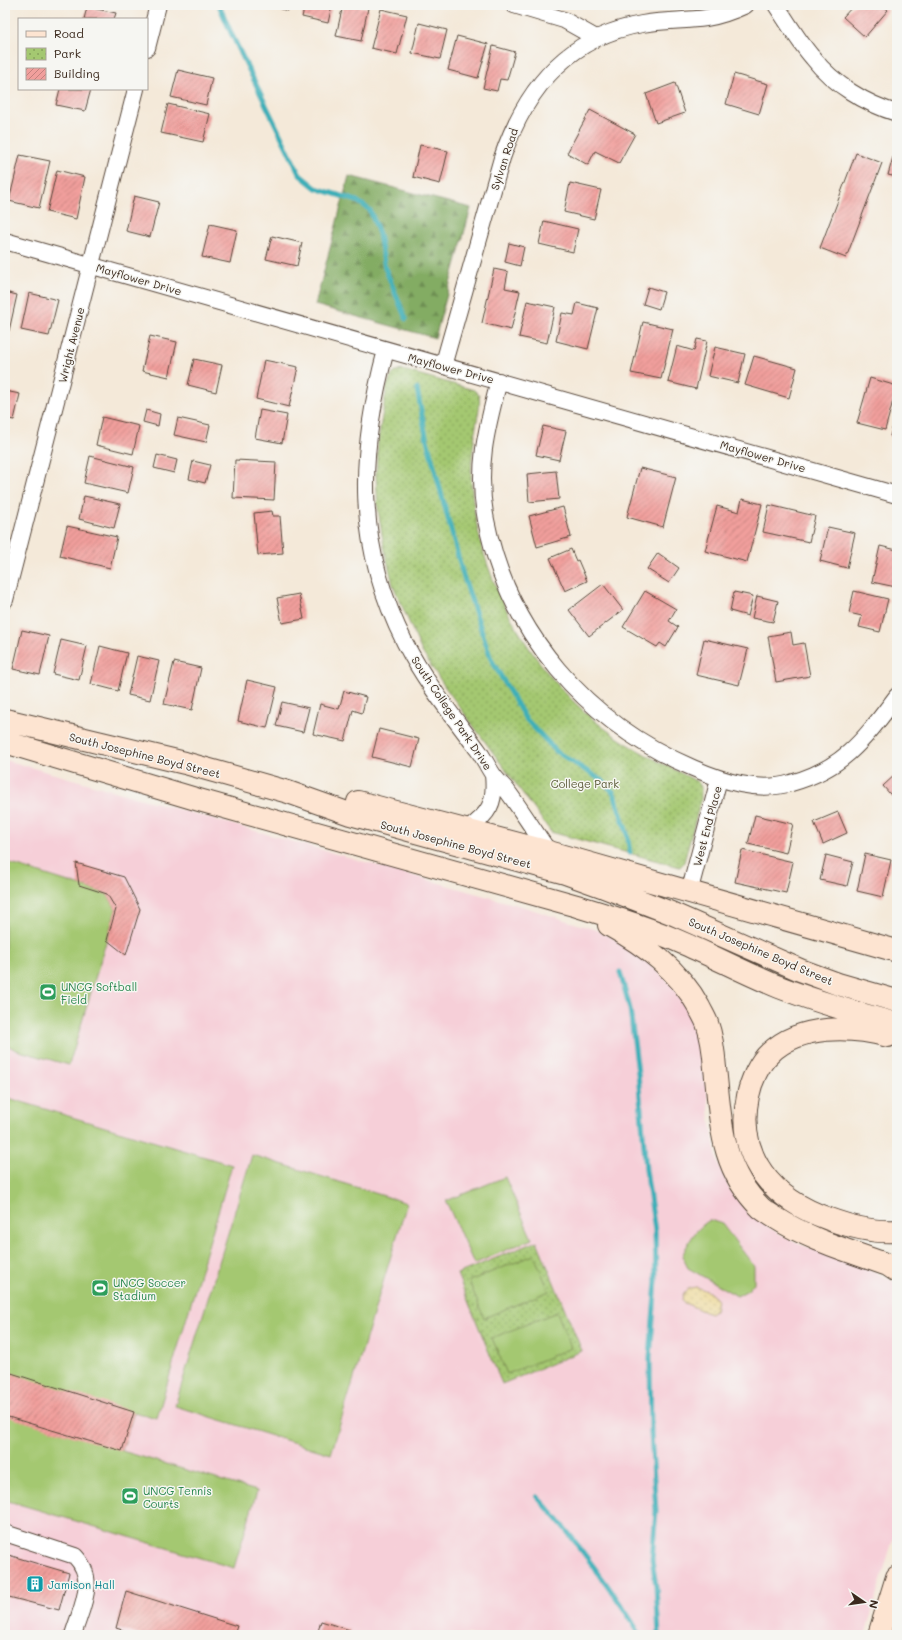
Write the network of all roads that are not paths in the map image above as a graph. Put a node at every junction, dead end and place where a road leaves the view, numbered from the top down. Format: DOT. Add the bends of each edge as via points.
graph roads {
  1 [pos="158,5"];
  2 [pos="514,5"];
  3 [pos="746,5"];
  4 [pos="776,5"];
  5 [pos="596,38"];
  6 [pos="148,44"];
  7 [pos="136,90"];
  8 [pos="897,113"];
  9 [pos="5,241"];
  10 [pos="92,265"];
  11 [pos="386,350"];
  12 [pos="443,366"];
  13 [pos="499,381"];
  14 [pos="897,495"];
  15 [pos="5,600"];
  16 [pos="897,696"];
  17 [pos="5,720"];
  18 [pos="5,742"];
  19 [pos="493,775"];
  20 [pos="719,779"];
  21 [pos="288,792"];
  22 [pos="467,830"];
  23 [pos="549,852"];
  24 [pos="689,893"];
  25 [pos="577,906"];
  26 [pos="897,951"];
  27 [pos="897,1000"];
  28 [pos="897,1024"];
  29 [pos="897,1038"];
  30 [pos="897,1231"];
  31 [pos="897,1271"];
  32 [pos="5,1534"];
  33 [pos="897,1577"];
  34 [pos="73,1635"];
  35 [pos="879,1635"];
  1 -- 6 [label="street"];
  2 -- 5 [label="street" via="564,20"];
  3 -- 5 [label="street, Sylvan Road" via="731,12 706,18 642,24"];
  4 -- 8 [label="street" via="813,59 831,77 853,93 881,108"];
  5 -- 12 [label="street, Sylvan Road" via="555,66 522,110 510,134"];
  7 -- 10 [label="street, Wright Avenue"];
  9 -- 10 [label="street, Mayflower Drive"];
  10 -- 11 [label="street, Mayflower Drive"];
  10 -- 15 [label="street, Wright Avenue"];
  11 -- 12 [label="street, Mayflower Drive"];
  11 -- 19 [label="street, South College Park Drive" via="376,385 367,441 365,472 370,540 381,582 406,644 434,691 485,760"];
  12 -- 13 [label="street, Mayflower Drive"];
  13 -- 14 [label="street, Mayflower Drive"];
  13 -- 20 [label="street" via="486,429 482,457 482,488 494,550 519,612 543,652 569,683 598,710 618,726 663,754"];
  16 -- 20 [label="street, West End Place" via="856,746 840,760 809,777 788,784 769,786"];
  17 -- 21 [label="main road, South Josephine Boyd Street" via="185,763"];
  18 -- 25 [label="main road" via="206,803"];
  19 -- 22 [label="street, South College Park Drive" via="495,790 488,812"];
  19 -- 23 [label="street, South College Park Drive"];
  20 -- 24 [label="street, West End Place"];
  21 -- 22 [label="main road" via="350,800"];
  21 -- 27 [label="main road, South Josephine Boyd Street" via="357,816 565,873 671,912 800,970 838,984"];
  22 -- 23 [label="main road"];
  23 -- 24 [label="main road"];
  24 -- 26 [label="main road"];
  25 -- 28 [label="main road" via="685,944 779,987 829,1005"];
  25 -- 31 [label="main road" via="632,938 659,958 692,995 707,1023 714,1055 723,1136 729,1159 737,1178 750,1196 763,1209 792,1227 888,1265"];
  29 -- 30 [label="main road" via="844,1028 798,1037 769,1053 757,1070 745,1110 749,1150 758,1168 782,1195 818,1216 843,1224 870,1230"];
  32 -- 34 [label="street" via="75,1556 81,1562 86,1572 86,1592"];
  33 -- 35 [label="main road"];
}
